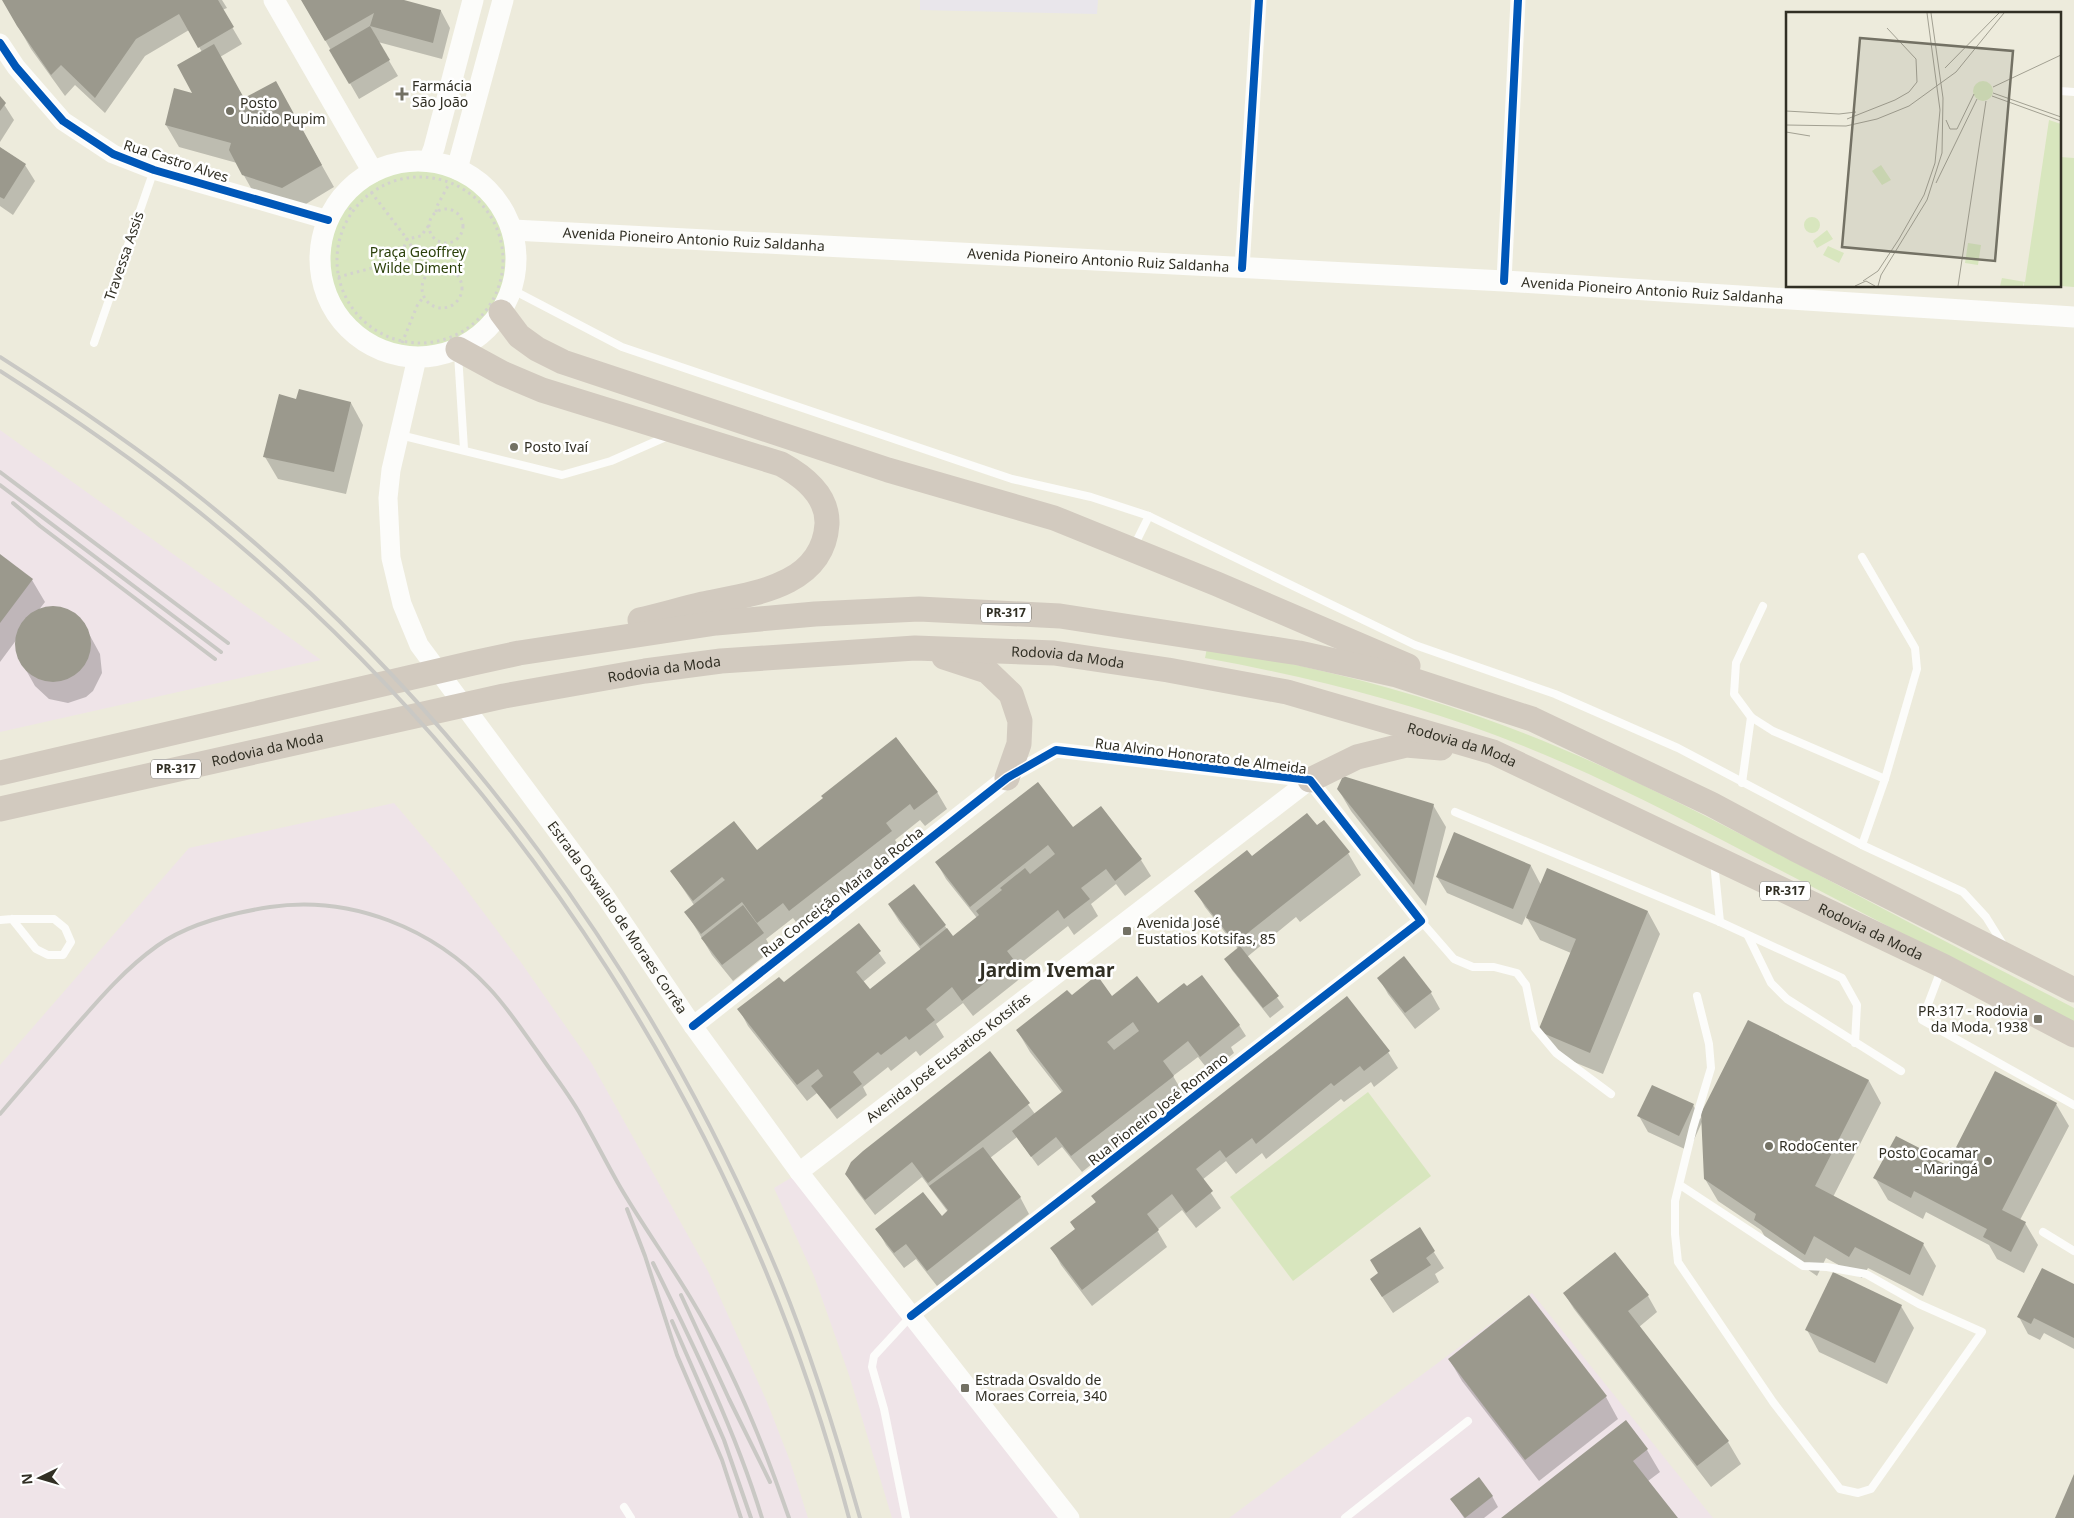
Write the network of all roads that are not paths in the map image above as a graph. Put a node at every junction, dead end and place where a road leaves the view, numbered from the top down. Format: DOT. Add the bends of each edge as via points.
graph roads {
  1 [pos="274,0"];
  2 [pos="473,0"];
  3 [pos="503,0"];
  4 [pos="1259,0"];
  5 [pos="1518,0"];
  6 [pos="0,43"];
  7 [pos="429,161"];
  8 [pos="154,170"];
  9 [pos="453,175"];
  10 [pos="372,182"];
  11 [pos="328,220"];
  12 [pos="513,230"];
  13 [pos="1242,268"];
  14 [pos="1504,281"];
  15 [pos="511,289"];
  16 [pos="501,312"];
  17 [pos="2074,317"];
  18 [pos="94,343"];
  19 [pos="458,350"];
  20 [pos="417,358"];
  21 [pos="676,432"];
  22 [pos="400,435"];
  23 [pos="464,449"];
  24 [pos="1149,516"];
  25 [pos="1132,549"];
  26 [pos="1862,557"];
  27 [pos="1763,606"];
  28 [pos="915,648"];
  29 [pos="519,653"];
  30 [pos="1752,717"];
  31 [pos="1532,718"];
  32 [pos="1493,752"];
  33 [pos="0,772"];
  34 [pos="1007,778"];
  35 [pos="1885,778"];
  36 [pos="1310,780"];
  37 [pos="1742,783"];
  38 [pos="0,809"];
  39 [pos="1455,812"];
  40 [pos="1862,845"];
  41 [pos="1713,857"];
  42 [pos="12,918"];
  43 [pos="0,920"];
  44 [pos="1421,922"];
  45 [pos="1720,922"];
  46 [pos="1748,936"];
  47 [pos="2012,958"];
  48 [pos="1943,966"];
  49 [pos="2074,990"];
  50 [pos="1697,996"];
  51 [pos="693,1026"];
  52 [pos="2074,1035"];
  53 [pos="1855,1043"];
  54 [pos="1901,1071"];
  55 [pos="1611,1094"];
  56 [pos="2074,1105"];
  57 [pos="799,1172"];
  58 [pos="1680,1185"];
  59 [pos="2043,1232"];
  60 [pos="2074,1251"];
  61 [pos="911,1316"];
  62 [pos="1468,1421"];
  63 [pos="624,1507"];
  64 [pos="631,1518"];
  65 [pos="906,1518"];
  66 [pos="1070,1518"];
  67 [pos="1345,1518"];
  1 -- 10 [label="main road"];
  2 -- 7 [label="main road"];
  3 -- 9 [label="main road"];
  4 -- 13 [label="street"];
  5 -- 14 [label="street"];
  6 -- 8 [label="street, Rua Castro Alves" via="16,67 63,121 113,154"];
  7 -- 9 [label="main road"];
  7 -- 10 [label="main road" via="400,162"];
  8 -- 11 [label="street, Rua Castro Alves"];
  8 -- 18 [label="lane, Travessa Assis"];
  9 -- 12 [label="main road" via="476,180 493,196"];
  10 -- 11 [label="main road" via="356,183 347,204"];
  11 -- 20 [label="main road" via="320,251 322,284 333,311 357,337 385,352"];
  12 -- 13 [label="main road, Avenida Pioneiro Antonio Ruiz Saldanha"];
  12 -- 15 [label="main road" via="516,264"];
  13 -- 14 [label="main road, Avenida Pioneiro Antonio Ruiz Saldanha"];
  14 -- 17 [label="main road, Avenida Pioneiro Antonio Ruiz Saldanha"];
  15 -- 16 [label="main road"];
  15 -- 24 [label="lane" via="622,347 1012,479 1091,497"];
  16 -- 19 [label="main road" via="488,328"];
  16 -- 25 [label="highway" via="519,336 563,362 888,470 1054,518"];
  19 -- 20 [label="main road"];
  19 -- 21 [label="highway" via="542,390"];
  19 -- 23 [label="lane"];
  20 -- 22 [label="street, Estrada Oswaldo de Moraes Corrêa"];
  21 -- 23 [label="lane" via="611,462 562,475"];
  21 -- 29 [label="highway" via="781,464 808,482 820,498 827,520 826,537 813,563 791,580 773,587"];
  22 -- 23 [label="lane"];
  22 -- 51 [label="street, Estrada Oswaldo de Moraes Corrêa" via="388,498 391,558 402,604 419,645 604,896"];
  24 -- 25 [label="lane"];
  24 -- 37 [label="lane" via="1415,645 1555,694 1678,748"];
  25 -- 31 [label="highway"];
  26 -- 35 [label="lane" via="1915,648 1917,669"];
  27 -- 30 [label="lane" via="1736,663 1734,694"];
  28 -- 32 [label="highway, Rodovia da Moda / PR-317" via="1054,653 1177,671 1287,692"];
  28 -- 34 [label="highway" via="986,671 1011,694 1020,729 1019,744"];
  28 -- 38 [label="highway, Rodovia da Moda / PR-317" via="721,661 504,696"];
  29 -- 31 [label="highway, PR-317" via="716,623 815,614 919,609 1060,616 1299,653 1397,675"];
  29 -- 33 [label="highway, PR-317"];
  30 -- 35 [label="lane" via="1772,731"];
  30 -- 37 [label="lane"];
  31 -- 47 [label="highway, PR-317" via="1711,804"];
  32 -- 36 [label="highway" via="1406,745 1357,757"];
  32 -- 41 [label="highway, Rodovia da Moda / PR-317"];
  34 -- 36 [label="street, Rua Alvino Honorato de Almeida" via="1056,750"];
  34 -- 51 [label="street, Rua Conceição Maria da Rocha"];
  35 -- 40 [label="lane"];
  36 -- 44 [label="street, Rua Alvino Honorato de Almeida"];
  36 -- 57 [label="street, Avenida José Eustatios Kotsifas"];
  37 -- 40 [label="lane"];
  39 -- 45 [label="lane"];
  40 -- 47 [label="lane" via="1963,892 1986,917"];
  41 -- 45 [label="lane"];
  41 -- 48 [label="highway, Rodovia da Moda / PR-317"];
  42 -- 42 [label="lane" via="54,919 64,928 71,942 63,955 48,955 36,950"];
  42 -- 43 [label="lane"];
  44 -- 55 [label="lane" via="1454,960 1473,967 1494,967 1517,973 1526,985 1536,1028 1556,1053"];
  44 -- 61 [label="street, Rua Pioneiro José Romano"];
  45 -- 46 [label="lane"];
  46 -- 53 [label="lane" via="1771,983 1787,999"];
  46 -- 53 [label="lane" via="1842,978 1857,1005"];
  47 -- 49 [label="highway, PR-317"];
  48 -- 52 [label="highway, Rodovia da Moda / PR-317"];
  48 -- 56 [label="lane" via="1922,1020"];
  50 -- 58 [label="lane" via="1709,1044 1711,1068"];
  51 -- 57 [label="street, Estrada Oswaldo de Moraes Corrêa"];
  53 -- 54 [label="lane"];
  57 -- 61 [label="street, Estrada Oswaldo de Moraes Corrêa"];
  58 -- 58 [label="lane" via="1802,1266 1866,1274 1919,1304 1982,1332 1872,1489 1858,1493 1840,1489 1773,1402 1678,1262 1675,1201"];
  59 -- 60 [label="lane"];
  61 -- 65 [label="lane" via="874,1356 872,1367"];
  61 -- 66 [label="street, Estrada Oswaldo de Moraes Corrêa"];
  62 -- 67 [label="lane"];
  63 -- 64 [label="lane"];
}
